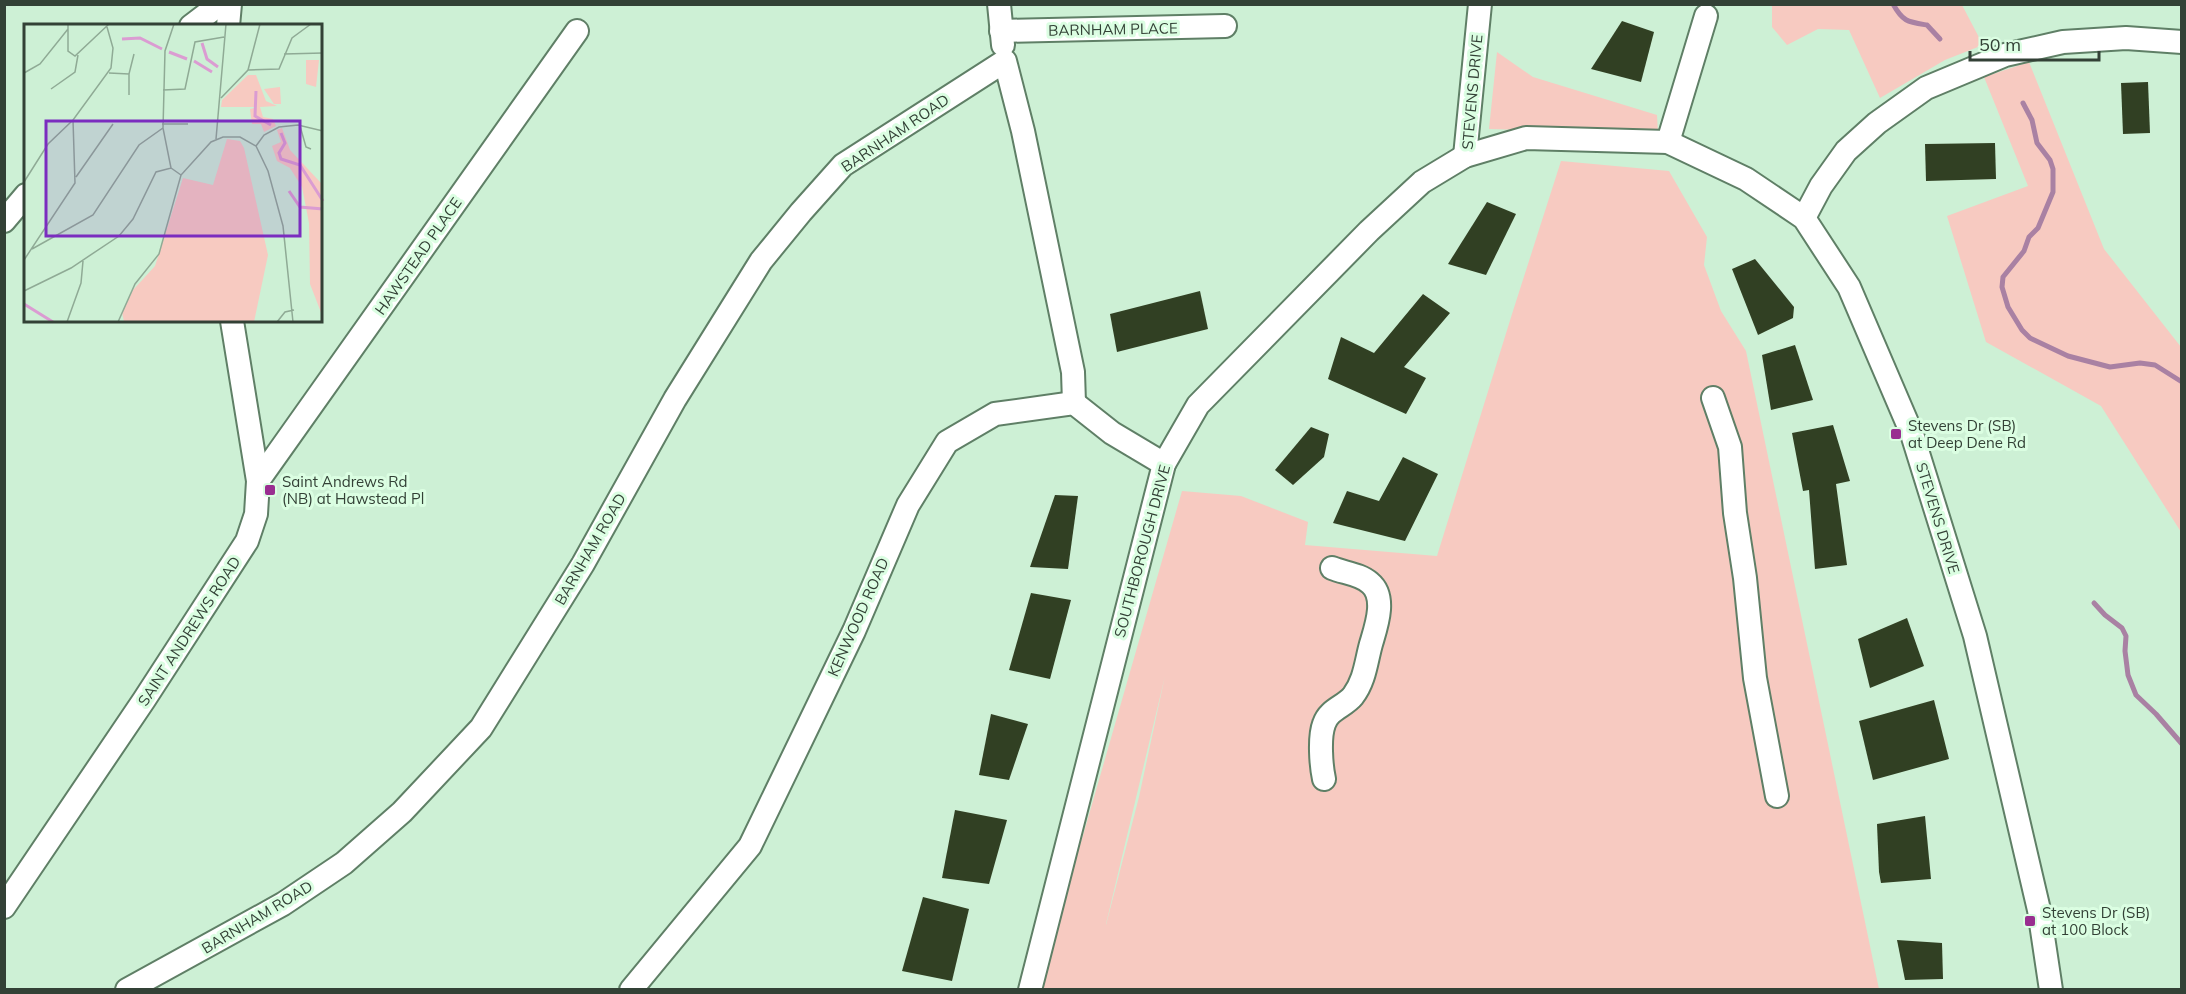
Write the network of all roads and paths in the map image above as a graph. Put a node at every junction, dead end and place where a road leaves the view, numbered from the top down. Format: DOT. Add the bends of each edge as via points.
graph roads {
  1 [pos="220,4"];
  2 [pos="230,4"];
  3 [pos="999,4"];
  4 [pos="1480,4"];
  5 [pos="1706,16"];
  6 [pos="194,24"];
  7 [pos="228,24"];
  8 [pos="1225,26"];
  9 [pos="577,31"];
  10 [pos="1001,31"];
  11 [pos="2181,42"];
  12 [pos="1005,61"];
  13 [pos="1668,142"];
  14 [pos="1465,156"];
  15 [pos="24,197"];
  16 [pos="1804,218"];
  17 [pos="4,221"];
  18 [pos="232,322"];
  19 [pos="1713,398"];
  20 [pos="1074,403"];
  21 [pos="1164,464"];
  22 [pos="258,481"];
  23 [pos="1332,568"];
  24 [pos="1324,779"];
  25 [pos="1777,796"];
  26 [pos="4,907"];
  27 [pos="127,990"];
  28 [pos="631,990"];
  29 [pos="1030,990"];
  30 [pos="2051,990"];
  1 -- 6 [label="street"];
  2 -- 7 [label="street"];
  3 -- 10 [label="street"];
  4 -- 14 [label="street, STEVENS DRIVE"];
  5 -- 13 [label="street"];
  8 -- 10 [label="street, BARNHAM PLACE"];
  9 -- 22 [label="street, HAWSTEAD PLACE"];
  10 -- 12 [label="street"];
  11 -- 16 [label="street" via="2126,38 2063,42 2006,55 1926,88 1846,151"];
  12 -- 20 [label="street" via="1071,361"];
  12 -- 27 [label="street, BARNHAM ROAD" via="843,165 768,253 675,399 583,564 481,728 402,812 344,863 283,904"];
  13 -- 14 [label="street, STEVENS DRIVE" via="1526,138"];
  13 -- 16 [label="street, STEVENS DRIVE" via="1746,179"];
  14 -- 21 [label="street, SOUTHBOROUGH DRIVE" via="1422,182 1369,231 1198,405"];
  15 -- 17 [label="street"];
  16 -- 30 [label="street, STEVENS DRIVE" via="1849,287 1912,434 1975,636 2039,910"];
  18 -- 22 [label="street, SAINT ANDREWS ROAD"];
  19 -- 25 [label="street" via="1730,447 1755,678"];
  20 -- 21 [label="street" via="1112,433"];
  20 -- 28 [label="street, KENWOOD ROAD" via="995,414 947,442 908,505 854,631 750,846"];
  21 -- 29 [label="street, SOUTHBOROUGH DRIVE"];
  22 -- 26 [label="street, SAINT ANDREWS ROAD" via="256,514 248,541"];
  23 -- 24 [label="street" via="1371,583 1379,608 1362,682 1352,698 1332,711 1324,724"];
}
